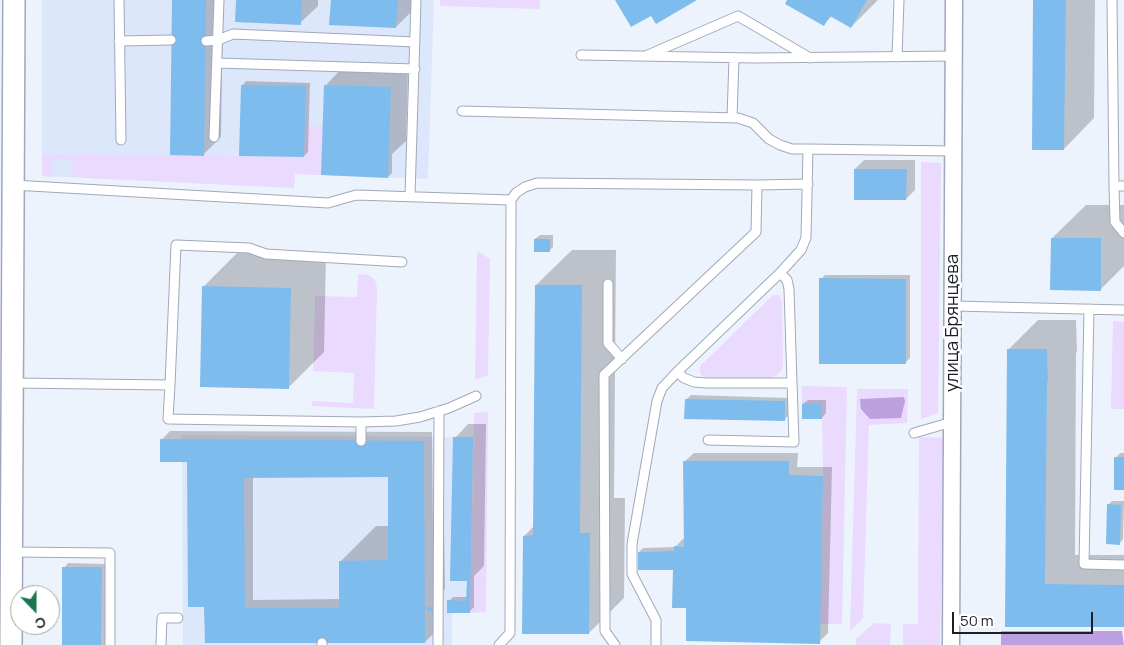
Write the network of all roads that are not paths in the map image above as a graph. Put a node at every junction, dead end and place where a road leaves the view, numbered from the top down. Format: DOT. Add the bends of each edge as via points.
graph roads {
  1 [pos="14,0"];
  2 [pos="118,0"];
  3 [pos="219,0"];
  4 [pos="416,0"];
  5 [pos="899,0"];
  6 [pos="954,0"];
  7 [pos="1112,0"];
  8 [pos="171,40"];
  9 [pos="206,40"];
  10 [pos="218,40"];
  11 [pos="120,41"];
  12 [pos="415,42"];
  13 [pos="582,55"];
  14 [pos="897,56"];
  15 [pos="954,56"];
  16 [pos="643,57"];
  17 [pos="734,58"];
  18 [pos="810,58"];
  19 [pos="217,63"];
  20 [pos="415,69"];
  21 [pos="462,111"];
  22 [pos="732,118"];
  23 [pos="214,137"];
  24 [pos="121,140"];
  25 [pos="808,149"];
  26 [pos="953,151"];
  27 [pos="808,184"];
  28 [pos="13,185"];
  29 [pos="757,185"];
  30 [pos="1114,186"];
  31 [pos="1124,186"];
  32 [pos="410,196"];
  33 [pos="511,200"];
  34 [pos="1124,233"];
  35 [pos="402,262"];
  36 [pos="780,273"];
  37 [pos="608,284"];
  38 [pos="953,306"];
  39 [pos="1090,309"];
  40 [pos="1124,310"];
  41 [pos="622,359"];
  42 [pos="677,372"];
  43 [pos="12,383"];
  44 [pos="792,383"];
  45 [pos="170,385"];
  46 [pos="476,396"];
  47 [pos="439,411"];
  48 [pos="361,422"];
  49 [pos="952,422"];
  50 [pos="914,433"];
  51 [pos="708,440"];
  52 [pos="361,441"];
  53 [pos="12,552"];
  54 [pos="1124,566"];
  55 [pos="6,602"];
  56 [pos="178,618"];
  57 [pos="11,645"];
  58 [pos="110,645"];
  59 [pos="161,645"];
  60 [pos="438,645"];
  61 [pos="499,645"];
  62 [pos="615,645"];
  63 [pos="656,645"];
  64 [pos="951,645"];
  1 -- 28 [label="street"];
  2 -- 11 [label="lane"];
  3 -- 10 [label="lane"];
  4 -- 12 [label="lane"];
  5 -- 14 [label="lane"];
  6 -- 15 [label="street, улица Брянцева"];
  7 -- 30 [label="lane"];
  8 -- 11 [label="lane"];
  9 -- 10 [label="lane"];
  10 -- 12 [label="lane" via="233,34"];
  10 -- 19 [label="lane"];
  11 -- 24 [label="lane"];
  12 -- 20 [label="lane"];
  13 -- 16 [label="lane"];
  14 -- 15 [label="lane"];
  14 -- 18 [label="lane"];
  15 -- 26 [label="street, улица Брянцева"];
  16 -- 17 [label="lane"];
  16 -- 18 [label="lane" via="738,16"];
  17 -- 18 [label="lane"];
  17 -- 22 [label="lane"];
  19 -- 20 [label="lane"];
  19 -- 23 [label="lane"];
  20 -- 32 [label="lane"];
  21 -- 22 [label="lane"];
  22 -- 25 [label="lane" via="753,123 780,145"];
  25 -- 26 [label="lane"];
  25 -- 27 [label="lane"];
  26 -- 38 [label="street, улица Брянцева"];
  27 -- 29 [label="lane"];
  27 -- 36 [label="lane" via="806,238 801,250"];
  28 -- 32 [label="lane" via="328,203 356,195"];
  28 -- 43 [label="street"];
  29 -- 33 [label="lane" via="537,184 525,187"];
  29 -- 41 [label="lane" via="756,232"];
  30 -- 31 [label="lane"];
  30 -- 34 [label="lane" via="1116,222"];
  32 -- 33 [label="lane"];
  33 -- 61 [label="lane" via="510,633"];
  35 -- 45 [label="lane" via="176,245"];
  36 -- 42 [label="lane"];
  36 -- 44 [label="lane" via="787,280 789,289"];
  37 -- 41 [label="lane" via="608,342"];
  38 -- 39 [label="lane"];
  38 -- 49 [label="street, улица Брянцева"];
  39 -- 40 [label="lane"];
  39 -- 54 [label="lane" via="1084,564"];
  41 -- 62 [label="lane" via="604,375 605,631"];
  42 -- 44 [label="lane" via="694,382 707,384"];
  42 -- 63 [label="lane" via="662,388 656,401 632,544 632,574 656,620"];
  43 -- 45 [label="lane"];
  43 -- 53 [label="street"];
  44 -- 51 [label="lane" via="794,442"];
  45 -- 48 [label="lane" via="168,419"];
  46 -- 47 [label="lane"];
  47 -- 48 [label="lane" via="396,422"];
  47 -- 60 [label="lane"];
  48 -- 52 [label="lane"];
  49 -- 50 [label="lane"];
  49 -- 64 [label="street, улица Брянцева"];
  53 -- 55 [label="street"];
  53 -- 58 [label="lane" via="110,553"];
  55 -- 57 [label="street"];
  56 -- 59 [label="lane" via="162,618"];
}
